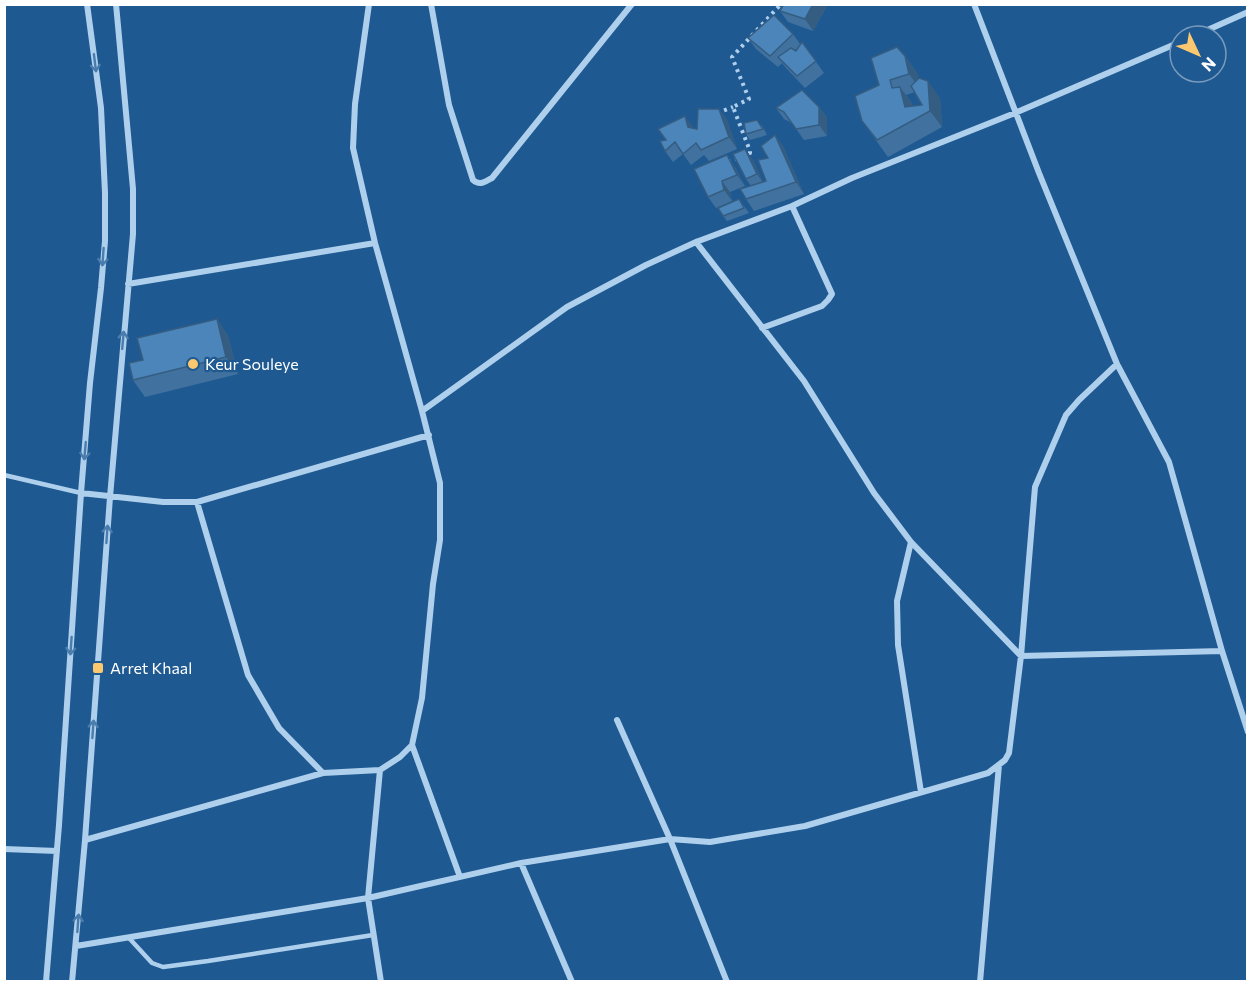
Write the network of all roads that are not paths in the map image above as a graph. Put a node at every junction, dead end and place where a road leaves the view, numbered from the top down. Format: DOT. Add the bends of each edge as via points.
graph roads {
  1 [pos="87,4"];
  2 [pos="116,4"];
  3 [pos="369,4"];
  4 [pos="431,4"];
  5 [pos="632,4"];
  6 [pos="974,4"];
  7 [pos="1248,12"];
  8 [pos="1221,24"];
  9 [pos="1168,47"];
  10 [pos="1015,112"];
  11 [pos="792,206"];
  12 [pos="696,242"];
  13 [pos="375,243"];
  14 [pos="128,284"];
  15 [pos="762,328"];
  16 [pos="1117,364"];
  17 [pos="423,411"];
  18 [pos="429,435"];
  19 [pos="4,475"];
  20 [pos="81,493"];
  21 [pos="110,497"];
  22 [pos="197,501"];
  23 [pos="911,542"];
  24 [pos="1222,651"];
  25 [pos="1021,656"];
  26 [pos="1248,701"];
  27 [pos="1239,704"];
  28 [pos="617,720"];
  29 [pos="1248,732"];
  30 [pos="412,745"];
  31 [pos="999,765"];
  32 [pos="380,770"];
  33 [pos="323,773"];
  34 [pos="921,792"];
  35 [pos="670,839"];
  36 [pos="85,840"];
  37 [pos="4,849"];
  38 [pos="57,850"];
  39 [pos="522,863"];
  40 [pos="460,877"];
  41 [pos="368,898"];
  42 [pos="374,935"];
  43 [pos="129,938"];
  44 [pos="76,946"];
  45 [pos="379,971"];
  46 [pos="46,981"];
  47 [pos="72,981"];
  48 [pos="375,981"];
  49 [pos="381,981"];
  50 [pos="572,981"];
  51 [pos="726,981"];
  52 [pos="980,981"];
  1 -- 20 [label="street, one-way" via="101,108 105,241"];
  2 -- 14 [label="street" via="133,189"];
  3 -- 13 [label="street" via="353,148"];
  4 -- 5 [label="street" via="449,105 473,180 481,184 492,178"];
  6 -- 10 [label="street"];
  7 -- 8 [label="street"];
  9 -- 10 [label="street"];
  10 -- 11 [label="street"];
  10 -- 16 [label="street"];
  11 -- 12 [label="street"];
  11 -- 15 [label="street" via="832,294 822,306"];
  12 -- 15 [label="street"];
  12 -- 17 [label="street" via="567,307"];
  13 -- 14 [label="street"];
  13 -- 17 [label="street"];
  21 -- 14 [label="street, one-way"];
  15 -- 23 [label="street" via="804,381 874,493"];
  16 -- 24 [label="street" via="1169,462"];
  16 -- 25 [label="street" via="1066,415 1035,487"];
  17 -- 18 [label="street"];
  18 -- 22 [label="street"];
  18 -- 30 [label="street" via="440,483 440,540 422,698"];
  19 -- 20 [label="lane"];
  20 -- 21 [label="street"];
  20 -- 38 [label="street, one-way"];
  21 -- 22 [label="street"];
  36 -- 21 [label="street, one-way"];
  22 -- 33 [label="street" via="249,675 279,728"];
  23 -- 25 [label="street"];
  23 -- 34 [label="street" via="897,601 898,645"];
  24 -- 25 [label="street"];
  24 -- 27 [label="street"];
  25 -- 31 [label="street" via="1009,753"];
  26 -- 27 [label="street"];
  27 -- 29 [label="street"];
  28 -- 35 [label="street"];
  30 -- 32 [label="street"];
  30 -- 40 [label="street"];
  31 -- 34 [label="street" via="988,773"];
  31 -- 52 [label="street"];
  32 -- 33 [label="street"];
  32 -- 41 [label="street"];
  33 -- 36 [label="street"];
  34 -- 35 [label="street" via="805,826 710,842"];
  35 -- 39 [label="street"];
  35 -- 51 [label="street"];
  44 -- 36 [label="street, one-way"];
  37 -- 38 [label="street"];
  38 -- 46 [label="street"];
  39 -- 40 [label="street"];
  39 -- 50 [label="street"];
  40 -- 41 [label="street"];
  41 -- 42 [label="street"];
  41 -- 43 [label="street"];
  42 -- 43 [label="lane" via="163,967 153,963"];
  42 -- 45 [label="street"];
  43 -- 44 [label="street"];
  44 -- 47 [label="street"];
  45 -- 48 [label="street"];
  45 -- 49 [label="street"];
}
